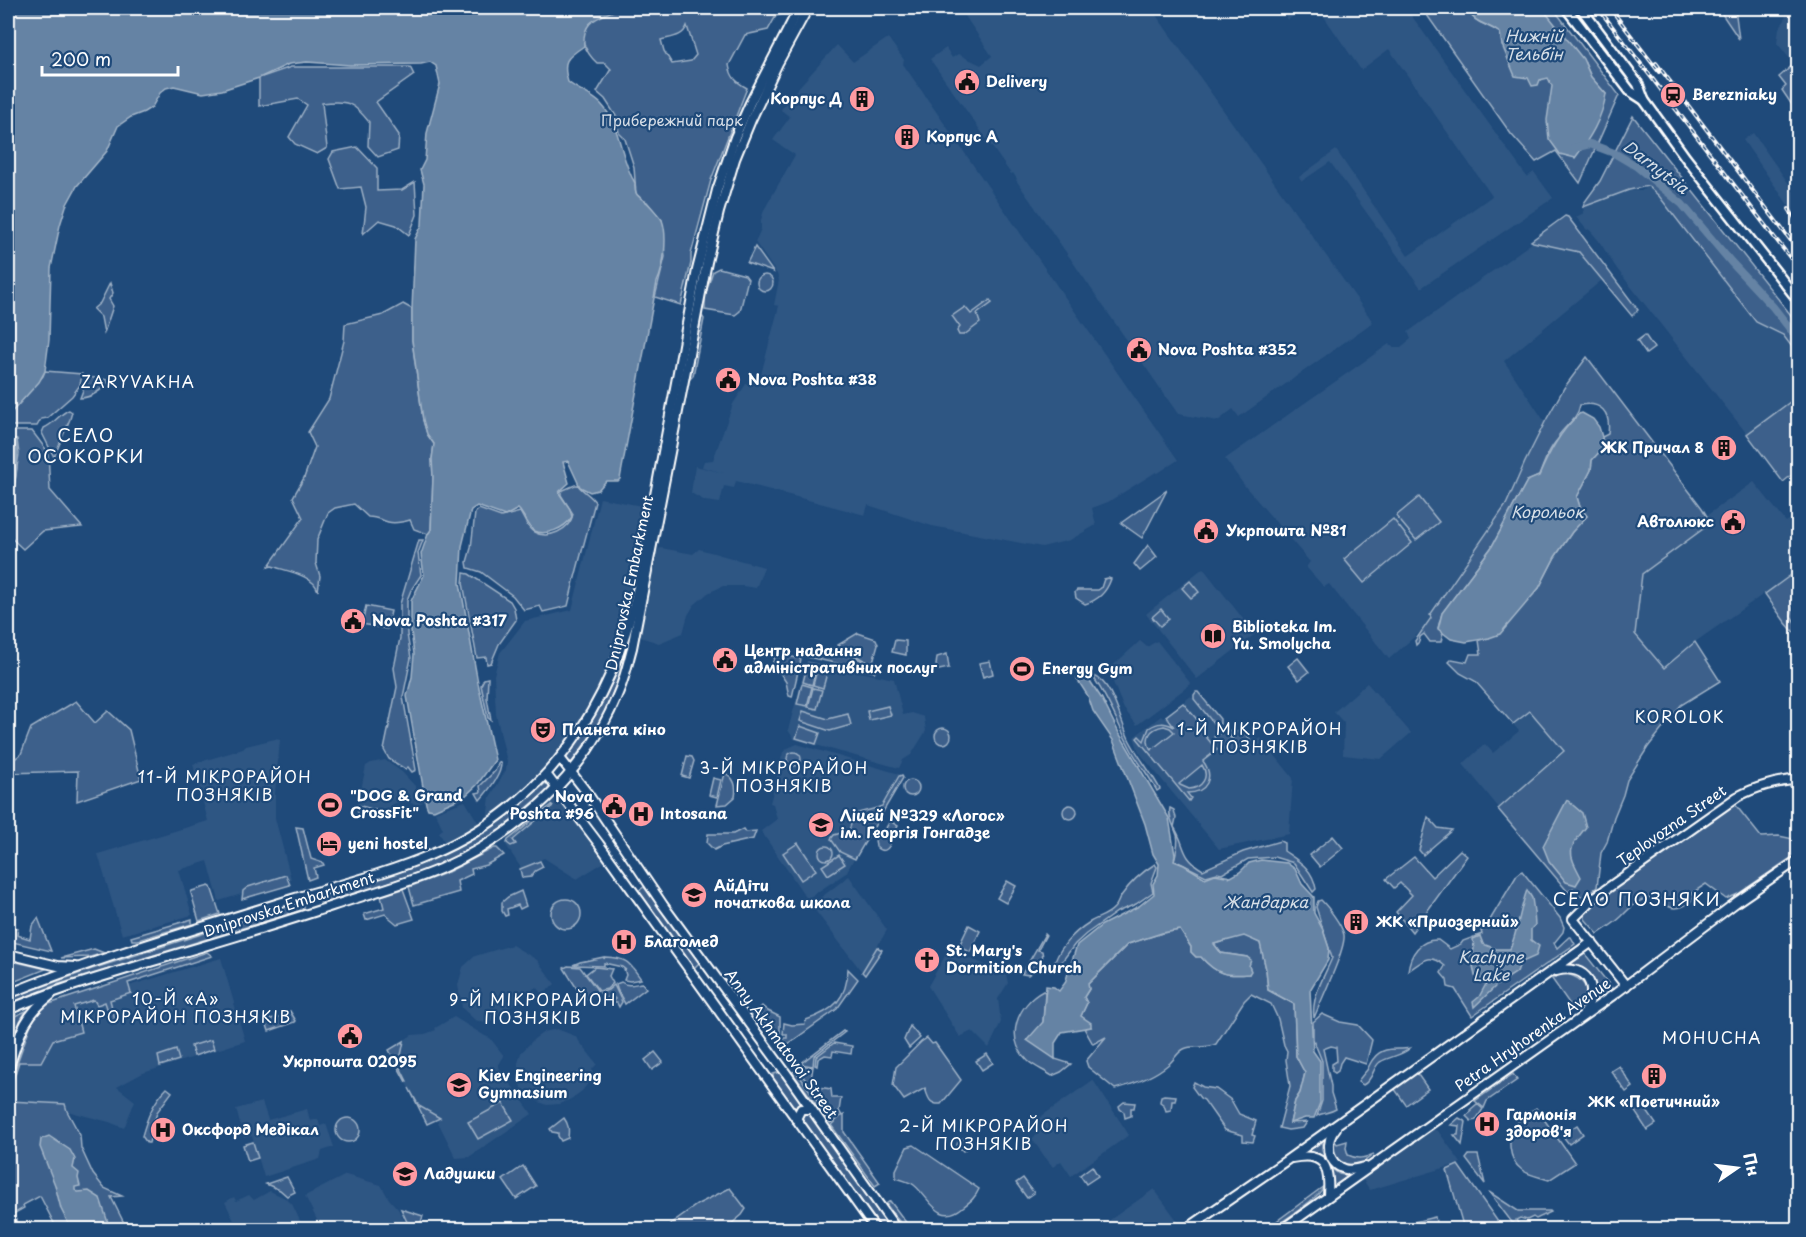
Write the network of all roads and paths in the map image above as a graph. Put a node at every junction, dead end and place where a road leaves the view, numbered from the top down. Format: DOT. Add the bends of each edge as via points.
graph roads {
  1 [pos="799,8"];
  2 [pos="808,8"];
  3 [pos="1566,8"];
  4 [pos="1581,8"];
  5 [pos="1644,100"];
  6 [pos="1798,300"];
  7 [pos="560,758"];
  8 [pos="571,772"];
  9 [pos="546,774"];
  10 [pos="1798,779"];
  11 [pos="557,788"];
  12 [pos="1798,860"];
  13 [pos="1592,942"];
  14 [pos="8,954"];
  15 [pos="83,967"];
  16 [pos="1550,973"];
  17 [pos="1626,986"];
  18 [pos="58,990"];
  19 [pos="8,994"];
  20 [pos="8,1010"];
  21 [pos="1581,1017"];
  22 [pos="8,1070"];
  23 [pos="811,1108"];
  24 [pos="1346,1118"];
  25 [pos="796,1119"];
  26 [pos="1287,1160"];
  27 [pos="1370,1166"];
  28 [pos="1328,1196"];
  29 [pos="876,1230"];
  30 [pos="897,1230"];
  31 [pos="1185,1230"];
  32 [pos="1281,1230"];
  1 -- 7 [label="main road, Dniprovska Embarkment" via="745,115 714,199 626,636 593,712"];
  2 -- 8 [label="main road, Dniprovska Embarkment" via="758,104 724,194 707,262 633,648 613,706"];
  3 -- 5 [label="main road" via="1630,91"];
  4 -- 5 [label="main road" via="1638,84"];
  5 -- 6 [label="main road"];
  7 -- 8 [label="main road, Anny Akhmatovoi Street"];
  7 -- 9 [label="main road, Dniprovska Embarkment"];
  8 -- 11 [label="main road, Dniprovska Embarkment"];
  8 -- 23 [label="main road, Anny Akhmatovoi Street"];
  9 -- 11 [label="main road, Anny Akhmatovoi Street"];
  9 -- 15 [label="main road, Dniprovska Embarkment" via="486,825 431,855"];
  10 -- 13 [label="main road, Teplovozna Street" via="1751,788 1595,897 1574,919"];
  11 -- 18 [label="main road, Dniprovska Embarkment" via="513,828 438,870"];
  11 -- 25 [label="main road, Anny Akhmatovoi Street"];
  12 -- 17 [label="main road, Petra Hryhorenka Avenue"];
  13 -- 16 [label="main road"];
  13 -- 17 [label="main road"];
  14 -- 15 [label="main road" via="58,966"];
  15 -- 19 [label="main road, Dniprovska Embarkment"];
  16 -- 21 [label="main road" via="1574,970 1587,979 1592,992"];
  16 -- 24 [label="main road"];
  17 -- 21 [label="main road, Petra Hryhorenka Avenue"];
  18 -- 20 [label="main road, Dniprovska Embarkment"];
  18 -- 22 [label="main road" via="27,1018"];
  21 -- 27 [label="main road, Petra Hryhorenka Avenue"];
  23 -- 25 [label="main road" via="801,1109"];
  23 -- 30 [label="main road, Anny Akhmatovoi Street"];
  24 -- 26 [label="main road"];
  24 -- 27 [label="main road" via="1330,1134 1329,1153 1346,1170"];
  25 -- 29 [label="main road, Anny Akhmatovoi Street"];
  26 -- 28 [label="main road" via="1309,1156 1323,1162 1328,1170"];
  26 -- 31 [label="main road"];
  27 -- 28 [label="main road, Petra Hryhorenka Avenue"];
  28 -- 32 [label="main road, Petra Hryhorenka Avenue"];
}
